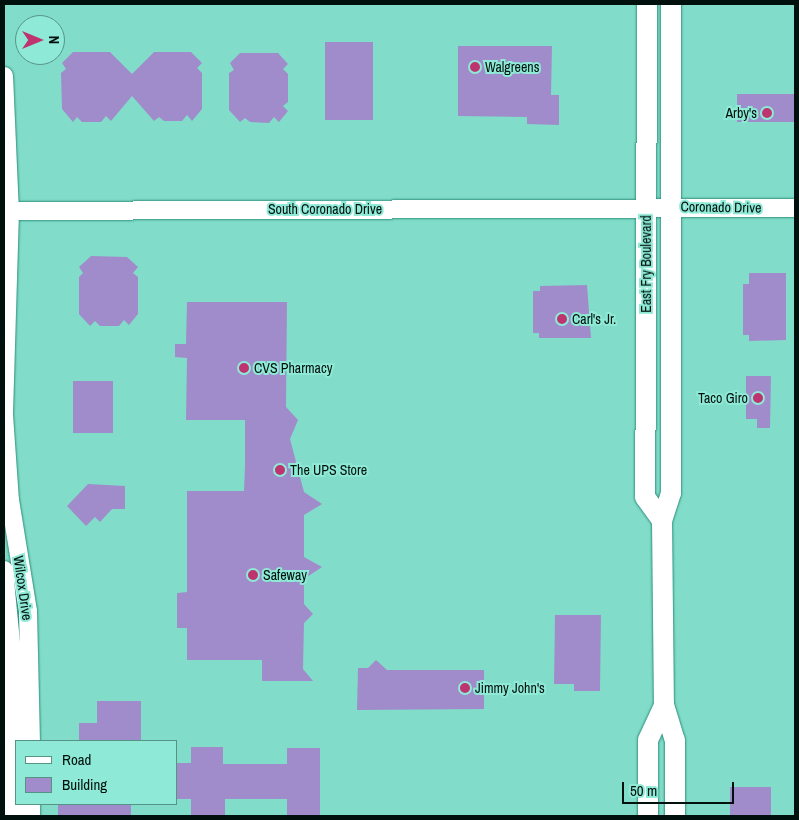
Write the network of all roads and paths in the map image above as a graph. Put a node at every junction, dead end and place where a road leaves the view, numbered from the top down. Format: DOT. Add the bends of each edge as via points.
graph roads {
  1 [pos="647,4"];
  2 [pos="671,4"];
  3 [pos="4,76"];
  4 [pos="670,206"];
  5 [pos="646,207"];
  6 [pos="795,208"];
  7 [pos="7,211"];
  8 [pos="662,520"];
  9 [pos="4,570"];
  10 [pos="664,706"];
  11 [pos="31,740"];
  12 [pos="14,816"];
  13 [pos="648,816"];
  14 [pos="675,816"];
  1 -- 5 [label="main road, East Fry Boulevard"];
  2 -- 4 [label="main road, East Fry Boulevard"];
  3 -- 7 [label="street, Wilcox Drive"];
  4 -- 5 [label="street, Coronado Drive"];
  4 -- 6 [label="street, Coronado Drive"];
  4 -- 8 [label="main road, East Fry Boulevard" via="671,493"];
  5 -- 7 [label="street, South Coronado Drive"];
  5 -- 8 [label="main road, East Fry Boulevard" via="646,497"];
  7 -- 11 [label="street, Wilcox Drive" via="4,414 10,500 28,611"];
  8 -- 10 [label="main road, East Fry Boulevard"];
  9 -- 12 [label="street, Wilcox Drive" via="13,664"];
  10 -- 13 [label="main road, East Fry Boulevard" via="648,740"];
  10 -- 14 [label="main road, East Fry Boulevard" via="675,740"];
}
